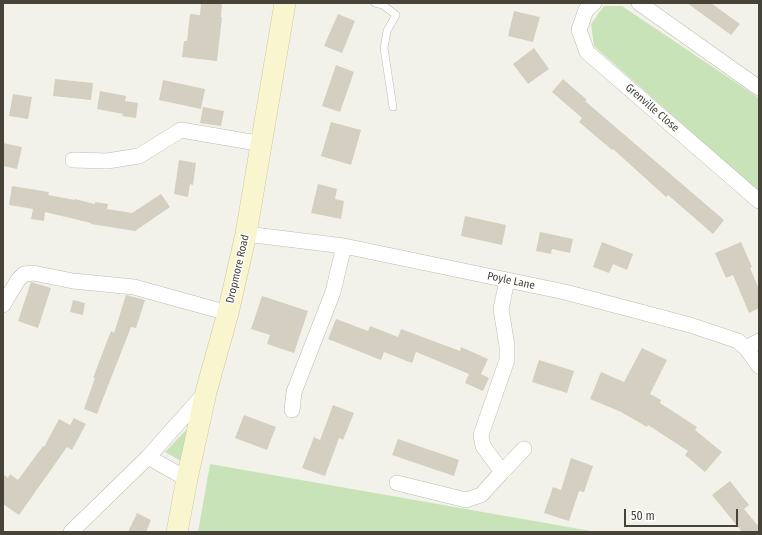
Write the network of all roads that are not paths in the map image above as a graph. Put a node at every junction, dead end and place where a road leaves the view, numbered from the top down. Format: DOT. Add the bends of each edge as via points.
graph roads {
  1 [pos="286,3"];
  2 [pos="375,3"];
  3 [pos="594,3"];
  4 [pos="638,3"];
  5 [pos="759,88"];
  6 [pos="393,107"];
  7 [pos="263,144"];
  8 [pos="73,160"];
  9 [pos="759,201"];
  10 [pos="246,234"];
  11 [pos="344,246"];
  12 [pos="507,280"];
  13 [pos="3,305"];
  14 [pos="228,313"];
  15 [pos="753,344"];
  16 [pos="759,366"];
  17 [pos="206,392"];
  18 [pos="292,410"];
  19 [pos="524,449"];
  20 [pos="148,457"];
  21 [pos="502,472"];
  22 [pos="187,479"];
  23 [pos="397,483"];
  24 [pos="71,532"];
  25 [pos="177,532"];
  1 -- 7 [label="street, Dropmore Road"];
  2 -- 6 [label="lane" via="383,5 396,15 387,31 384,48"];
  3 -- 9 [label="street, Grenville Close" via="586,10 579,30 587,52"];
  4 -- 5 [label="street"];
  7 -- 8 [label="street" via="181,130 139,156 107,161"];
  7 -- 10 [label="street, Dropmore Road"];
  10 -- 11 [label="street, Poyle Lane"];
  10 -- 14 [label="street, Dropmore Road"];
  11 -- 12 [label="street, Poyle Lane"];
  11 -- 18 [label="street" via="333,292 294,392"];
  12 -- 15 [label="street, Poyle Lane" via="565,292"];
  12 -- 21 [label="street" via="501,309 507,360 481,435 483,446"];
  13 -- 14 [label="street" via="18,280 24,274 33,273 73,281 134,287"];
  14 -- 17 [label="street, Dropmore Road"];
  15 -- 16 [label="street, Poyle Lane"];
  17 -- 20 [label="street"];
  17 -- 22 [label="street, Dropmore Road"];
  19 -- 21 [label="street"];
  20 -- 22 [label="street"];
  20 -- 24 [label="street"];
  21 -- 23 [label="street" via="482,495 466,500"];
  22 -- 25 [label="street, Dropmore Road"];
}
